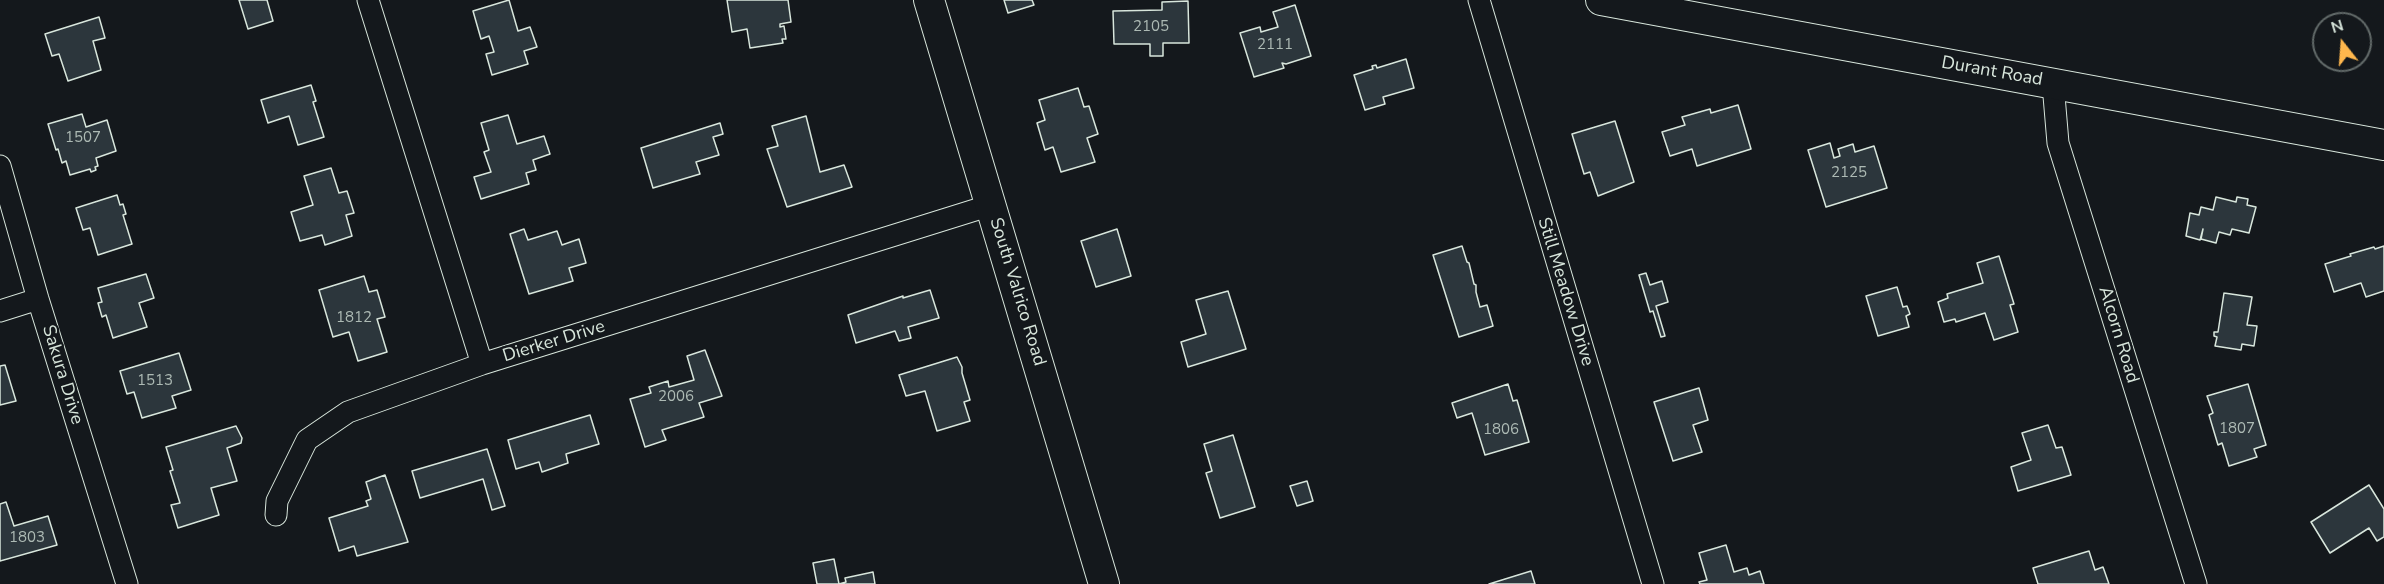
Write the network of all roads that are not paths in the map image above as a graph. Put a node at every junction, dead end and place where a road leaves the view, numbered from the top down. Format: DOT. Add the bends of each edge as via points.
graph roads {
  1 [pos="368,0"];
  2 [pos="929,0"];
  3 [pos="1479,0"];
  4 [pos="1601,0"];
  5 [pos="2053,84"];
  6 [pos="2384,145"];
  7 [pos="0,165"];
  8 [pos="991,205"];
  9 [pos="38,299"];
  10 [pos="0,311"];
  11 [pos="482,364"];
  12 [pos="276,515"];
  13 [pos="127,584"];
  14 [pos="1104,584"];
  15 [pos="1653,584"];
  16 [pos="2196,584"];
  1 -- 11 [label="street, Dierker Drive"];
  2 -- 8 [label="street, South Valrico Road"];
  3 -- 15 [label="street, Still Meadow Drive"];
  4 -- 5 [label="street, Durant Road"];
  5 -- 6 [label="street, Durant Road"];
  5 -- 16 [label="street, Alcorn Road" via="2058,143"];
  7 -- 9 [label="street, Sakura Drive"];
  8 -- 11 [label="street, Dierker Drive"];
  8 -- 14 [label="street, South Valrico Road"];
  9 -- 10 [label="street"];
  9 -- 13 [label="street, Sakura Drive"];
  11 -- 12 [label="street" via="348,412 307,440 277,501"];
}
